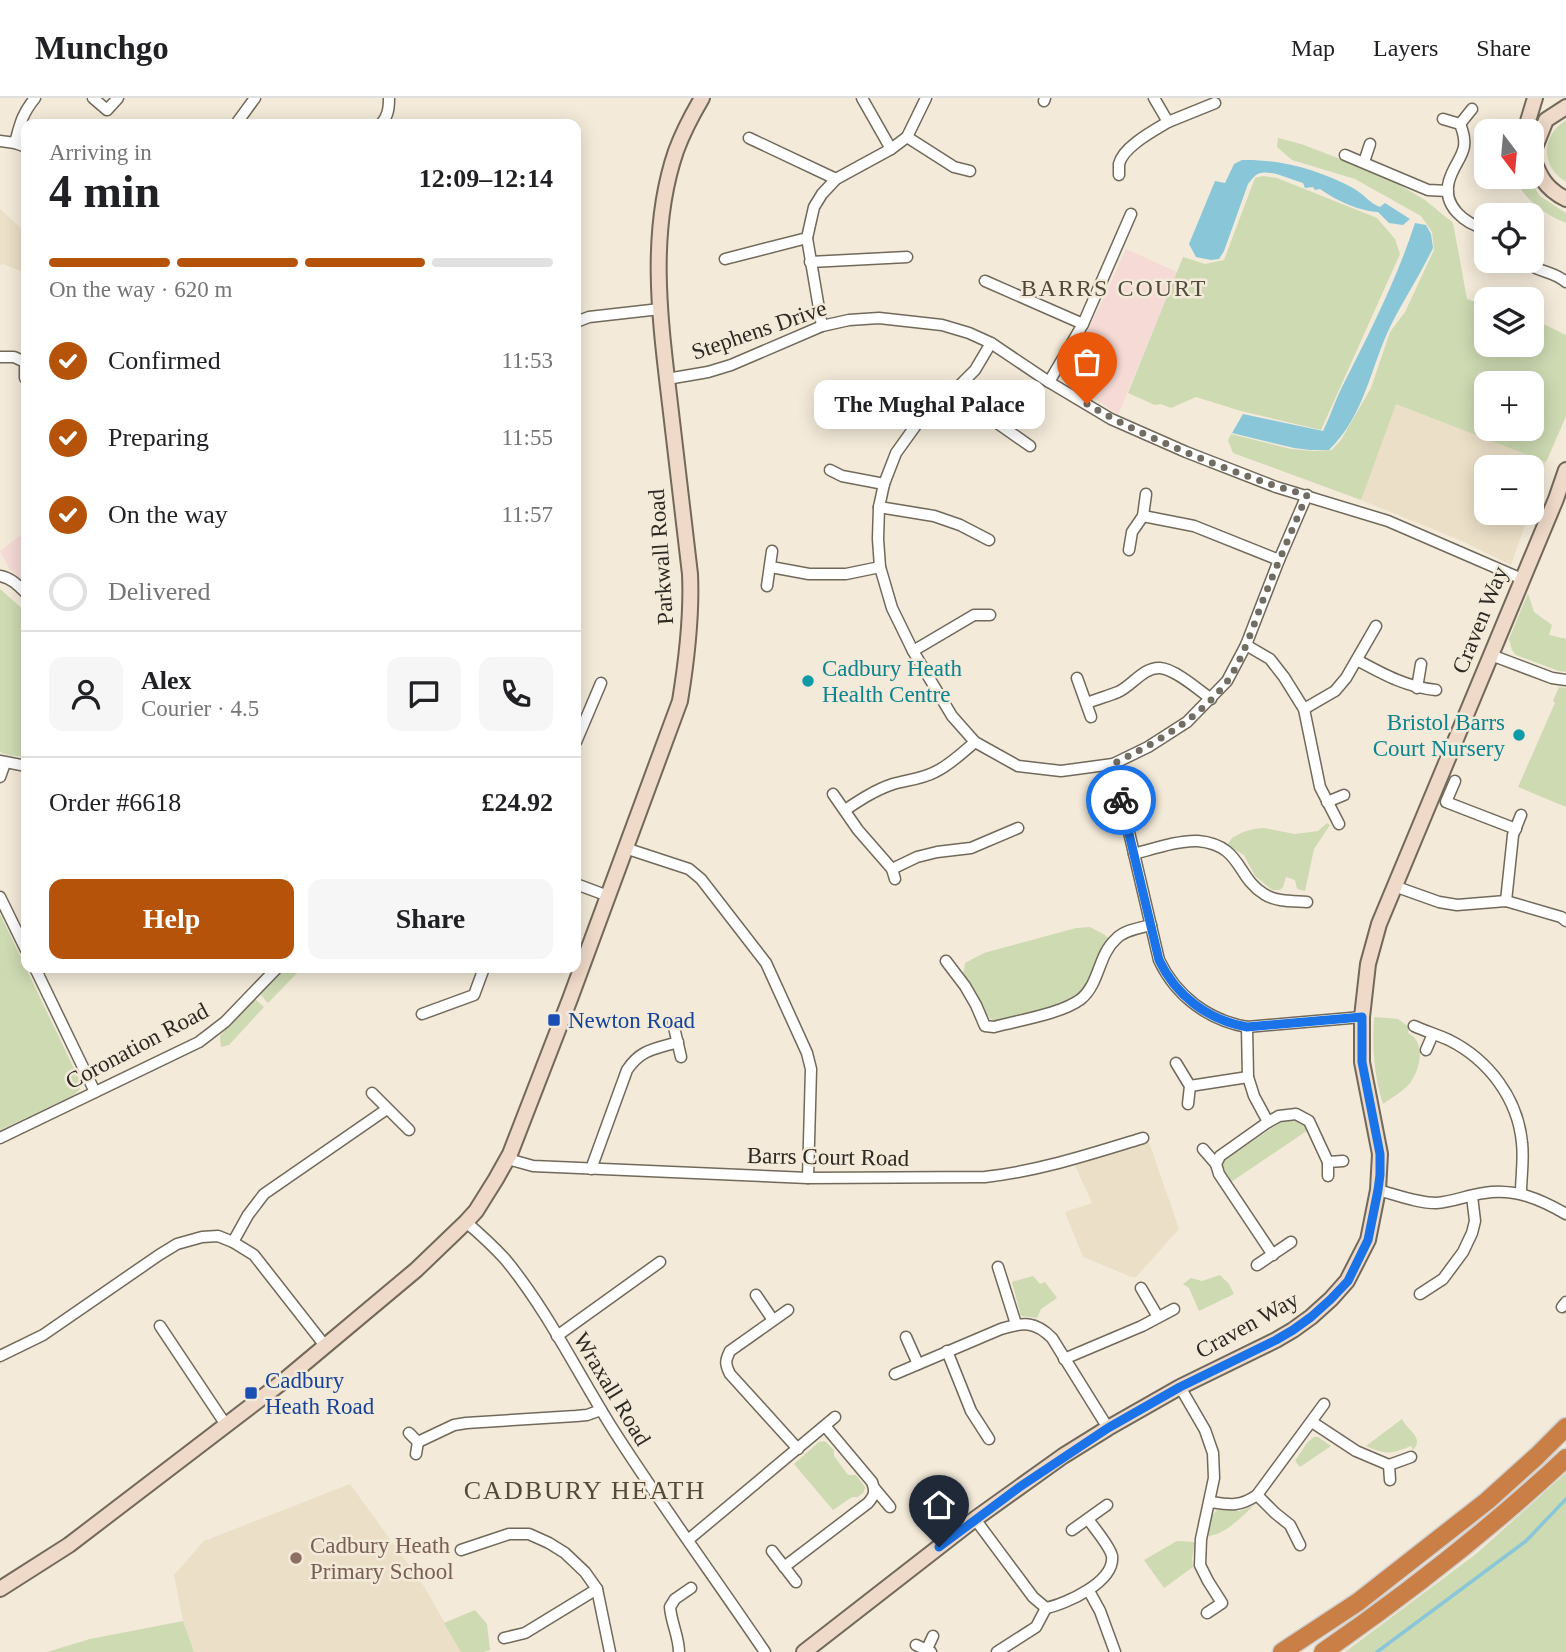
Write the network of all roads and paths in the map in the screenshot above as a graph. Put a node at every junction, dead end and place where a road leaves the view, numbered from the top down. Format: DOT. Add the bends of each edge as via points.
graph roads {
  1 [pos="35,98"];
  2 [pos="93,98"];
  3 [pos="118,98"];
  4 [pos="255,98"];
  5 [pos="389,98"];
  6 [pos="702,98"];
  7 [pos="862,98"];
  8 [pos="926,98"];
  9 [pos="1154,98"];
  10 [pos="1535,98"];
  11 [pos="1215,103"];
  12 [pos="1566,107"];
  13 [pos="1472,109"];
  14 [pos="240,119"];
  15 [pos="385,119"];
  16 [pos="1443,119"];
  17 [pos="1529,119"];
  18 [pos="1168,122"];
  19 [pos="1460,124"];
  20 [pos="1544,125"];
  21 [pos="907,137"];
  22 [pos="749,138"];
  23 [pos="0,141"];
  24 [pos="15,143"];
  25 [pos="1370,144"];
  26 [pos="21,145"];
  27 [pos="891,149"];
  28 [pos="1345,155"];
  29 [pos="1363,162"];
  30 [pos="970,171"];
  31 [pos="1119,176"];
  32 [pos="836,179"];
  33 [pos="1544,181"];
  34 [pos="1448,191"];
  35 [pos="1566,199"];
  36 [pos="1131,214"];
  37 [pos="1474,226"];
  38 [pos="807,238"];
  39 [pos="907,257"];
  40 [pos="725,259"];
  41 [pos="810,262"];
  42 [pos="1544,271"];
  43 [pos="985,281"];
  44 [pos="1566,282"];
  45 [pos="660,309"];
  46 [pos="581,320"];
  47 [pos="1083,324"];
  48 [pos="822,326"];
  49 [pos="991,343"];
  50 [pos="0,357"];
  51 [pos="21,359"];
  52 [pos="667,379"];
  53 [pos="1049,382"];
  54 [pos="953,392"];
  55 [pos="1030,446"];
  56 [pos="830,470"];
  57 [pos="1566,470"];
  58 [pos="884,484"];
  59 [pos="1146,494"];
  60 [pos="1307,495"];
  61 [pos="878,507"];
  62 [pos="1143,516"];
  63 [pos="989,540"];
  64 [pos="1129,550"];
  65 [pos="772,551"];
  66 [pos="1279,560"];
  67 [pos="771,567"];
  68 [pos="880,567"];
  69 [pos="0,576"];
  70 [pos="1522,579"];
  71 [pos="767,586"];
  72 [pos="21,588"];
  73 [pos="990,615"];
  74 [pos="1376,626"];
  75 [pos="1246,645"];
  76 [pos="913,651"];
  77 [pos="1491,654"];
  78 [pos="1357,660"];
  79 [pos="1421,664"];
  80 [pos="1077,678"];
  81 [pos="1566,680"];
  82 [pos="601,683"];
  83 [pos="1416,688"];
  84 [pos="1436,690"];
  85 [pos="1211,699"];
  86 [pos="1087,703"];
  87 [pos="1304,709"];
  88 [pos="1091,717"];
  89 [pos="581,730"];
  90 [pos="975,742"];
  91 [pos="2,762"];
  92 [pos="1113,764"];
  93 [pos="21,765"];
  94 [pos="0,777"];
  95 [pos="1455,781"];
  96 [pos="833,794"];
  97 [pos="1344,795"];
  98 [pos="1327,802"];
  99 [pos="845,810"];
  100 [pos="1521,815"];
  101 [pos="1339,824"];
  102 [pos="1018,828"];
  103 [pos="1516,829"];
  104 [pos="625,848"];
  105 [pos="1134,854"];
  106 [pos="581,886"];
  107 [pos="1394,886"];
  108 [pos="608,895"];
  109 [pos="0,897"];
  110 [pos="1506,901"];
  111 [pos="1307,902"];
  112 [pos="1566,921"];
  113 [pos="1151,925"];
  114 [pos="21,940"];
  115 [pos="946,961"];
  116 [pos="581,966"];
  117 [pos="39,973"];
  118 [pos="273,973"];
  119 [pos="482,973"];
  120 [pos="578,973"];
  121 [pos="422,1014"];
  122 [pos="1362,1017"];
  123 [pos="673,1023"];
  124 [pos="1414,1026"];
  125 [pos="1247,1027"];
  126 [pos="1433,1034"];
  127 [pos="678,1042"];
  128 [pos="1426,1050"];
  129 [pos="681,1057"];
  130 [pos="1177,1063"];
  131 [pos="1248,1077"];
  132 [pos="1190,1086"];
  133 [pos="95,1092"];
  134 [pos="372,1093"];
  135 [pos="1188,1104"];
  136 [pos="387,1109"];
  137 [pos="1268,1122"];
  138 [pos="409,1130"];
  139 [pos="0,1138"];
  140 [pos="1143,1138"];
  141 [pos="1203,1149"];
  142 [pos="508,1158"];
  143 [pos="1343,1161"];
  144 [pos="1328,1162"];
  145 [pos="1216,1164"];
  146 [pos="591,1169"];
  147 [pos="1328,1176"];
  148 [pos="808,1178"];
  149 [pos="1378,1190"];
  150 [pos="1521,1193"];
  151 [pos="1472,1196"];
  152 [pos="1566,1214"];
  153 [pos="466,1222"];
  154 [pos="233,1242"];
  155 [pos="1292,1242"];
  156 [pos="1273,1255"];
  157 [pos="660,1262"];
  158 [pos="1257,1265"];
  159 [pos="998,1267"];
  160 [pos="1141,1287"];
  161 [pos="1420,1293"];
  162 [pos="755,1295"];
  163 [pos="1174,1309"];
  164 [pos="788,1310"];
  165 [pos="1158,1317"];
  166 [pos="773,1320"];
  167 [pos="1016,1324"];
  168 [pos="160,1326"];
  169 [pos="557,1336"];
  170 [pos="906,1337"];
  171 [pos="326,1347"];
  172 [pos="947,1351"];
  173 [pos="0,1356"];
  174 [pos="1064,1359"];
  175 [pos="918,1364"];
  176 [pos="895,1374"];
  177 [pos="1180,1387"];
  178 [pos="1324,1404"];
  179 [pos="601,1410"];
  180 [pos="835,1417"];
  181 [pos="1312,1422"];
  182 [pos="226,1425"];
  183 [pos="825,1426"];
  184 [pos="1566,1427"];
  185 [pos="1108,1428"];
  186 [pos="409,1433"];
  187 [pos="989,1439"];
  188 [pos="418,1442"];
  189 [pos="798,1449"];
  190 [pos="416,1454"];
  191 [pos="1411,1457"];
  192 [pos="1566,1458"];
  193 [pos="1389,1465"];
  194 [pos="1391,1480"];
  195 [pos="875,1489"];
  196 [pos="1258,1495"];
  197 [pos="1210,1503"];
  198 [pos="1107,1505"];
  199 [pos="890,1507"];
  200 [pos="975,1519"];
  201 [pos="1087,1519"];
  202 [pos="1072,1530"];
  203 [pos="688,1540"];
  204 [pos="1300,1545"];
  205 [pos="461,1550"];
  206 [pos="772,1551"];
  207 [pos="784,1567"];
  208 [pos="796,1581"];
  209 [pos="691,1588"];
  210 [pos="0,1589"];
  211 [pos="597,1589"];
  212 [pos="1089,1591"];
  213 [pos="1046,1608"];
  214 [pos="1207,1613"];
  215 [pos="933,1636"];
  216 [pos="504,1638"];
  217 [pos="916,1645"];
  218 [pos="929,1651"];
  219 [pos="610,1652"];
  220 [pos="679,1652"];
  221 [pos="765,1652"];
  222 [pos="804,1652"];
  223 [pos="997,1652"];
  224 [pos="1115,1652"];
  225 [pos="1282,1652"];
  226 [pos="1323,1652"];
  1 -- 24 [label="street" via="21,117"];
  2 -- 3 [label="street" via="107,110"];
  4 -- 14 [label="street"];
  5 -- 15 [label="street"];
  6 -- 45 [label="street, Parkwall Road" via="677,148 664,194 658,246"];
  7 -- 27 [label="street"];
  8 -- 21 [label="street"];
  9 -- 18 [label="street"];
  10 -- 17 [label="street"];
  11 -- 18 [label="street"];
  12 -- 20 [label="street"];
  13 -- 19 [label="street"];
  16 -- 19 [label="street"];
  18 -- 31 [label="street" via="1124,155"];
  19 -- 34 [label="street" via="1465,137 1462,155"];
  21 -- 27 [label="street"];
  21 -- 30 [label="street" via="954,167"];
  22 -- 32 [label="street"];
  23 -- 24 [label="street"];
  24 -- 26 [label="street"];
  25 -- 29 [label="street"];
  27 -- 32 [label="street"];
  28 -- 29 [label="street"];
  29 -- 34 [label="street" via="1428,190"];
  32 -- 38 [label="street" via="814,207"];
  33 -- 35 [label="street"];
  34 -- 37 [label="street" via="1453,208"];
  36 -- 47 [label="street"];
  38 -- 40 [label="street"];
  38 -- 41 [label="street"];
  39 -- 41 [label="street"];
  41 -- 48 [label="street"];
  42 -- 44 [label="street"];
  43 -- 47 [label="street"];
  45 -- 46 [label="street"];
  45 -- 52 [label="street, Parkwall Road"];
  47 -- 53 [label="street"];
  48 -- 49 [label="street, Stephens Drive" via="879,318 942,325"];
  48 -- 52 [label="street, Stephens Drive" via="731,365"];
  49 -- 53 [label="street, Stephens Drive"];
  49 -- 54 [label="street" via="975,370"];
  50 -- 51 [label="street"];
  52 -- 104 [label="street, Parkwall Road" via="690,574 690,622 680,701"];
  53 -- 60 [label="street, Stephens Drive" via="1111,419 1175,448"];
  54 -- 55 [label="street"];
  54 -- 58 [label="street" via="919,421 896,453"];
  56 -- 58 [label="street"];
  57 -- 70 [label="street, Craven Way"];
  58 -- 61 [label="street"];
  59 -- 62 [label="street"];
  60 -- 66 [label="street"];
  60 -- 70 [label="street, Stephens Drive" via="1388,521"];
  61 -- 63 [label="street" via="934,516"];
  61 -- 68 [label="street"];
  62 -- 64 [label="street" via="1132,532"];
  62 -- 66 [label="street" via="1194,526"];
  65 -- 67 [label="street"];
  66 -- 75 [label="street"];
  67 -- 68 [label="street" via="846,574"];
  67 -- 71 [label="street"];
  68 -- 76 [label="street" via="892,608"];
  69 -- 72 [label="street"];
  70 -- 77 [label="street, Craven Way"];
  73 -- 76 [label="street" via="974,615"];
  74 -- 78 [label="street"];
  75 -- 85 [label="street" via="1227,681"];
  75 -- 87 [label="street" via="1270,659"];
  76 -- 90 [label="street" via="952,716"];
  77 -- 81 [label="street"];
  77 -- 107 [label="street, Craven Way"];
  78 -- 83 [label="street"];
  78 -- 87 [label="street" via="1335,691"];
  79 -- 83 [label="street"];
  80 -- 86 [label="street"];
  82 -- 89 [label="street"];
  83 -- 84 [label="street"];
  85 -- 86 [label="street" via="1160,668"];
  85 -- 92 [label="street" via="1187,722"];
  86 -- 88 [label="street"];
  87 -- 98 [label="street"];
  90 -- 92 [label="street" via="1018,766 1061,771"];
  90 -- 99 [label="street" via="938,771 876,790"];
  91 -- 93 [label="street"];
  91 -- 94 [label="street"];
  92 -- 105 [label="street"];
  95 -- 103 [label="street" via="1446,802"];
  96 -- 99 [label="street"];
  97 -- 98 [label="street"];
  98 -- 101 [label="street"];
  99 -- 102 [label="street" via="893,874 917,857 971,848"];
  100 -- 103 [label="street"];
  103 -- 110 [label="street"];
  104 -- 108 [label="street, Parkwall Road"];
  104 -- 148 [label="street" via="689,869 766,963 811,1069"];
  105 -- 111 [label="street" via="1189,841 1211,844 1234,858 1267,896"];
  105 -- 113 [label="street"];
  106 -- 108 [label="street"];
  107 -- 110 [label="street" via="1457,905"];
  107 -- 122 [label="street, Craven Way" via="1368,964"];
  108 -- 116 [label="street, Parkwall Road"];
  109 -- 114 [label="street"];
  110 -- 112 [label="street"];
  113 -- 115 [label="street" via="1116,938 1102,958 1093,986 1081,998 1063,1009 994,1027 985,1026"];
  113 -- 125 [label="street" via="1159,960 1176,987 1207,1014"];
  117 -- 133 [label="street"];
  118 -- 133 [label="street, Coronation Road" via="199,1042"];
  119 -- 121 [label="street" via="474,995"];
  120 -- 142 [label="street, Parkwall Road"];
  122 -- 125 [label="street"];
  122 -- 149 [label="street, Craven Way" via="1362,1062 1380,1154"];
  123 -- 127 [label="street"];
  124 -- 126 [label="street"];
  125 -- 131 [label="street"];
  126 -- 128 [label="street"];
  126 -- 150 [label="street" via="1465,1050 1495,1076 1510,1097 1522,1139"];
  127 -- 129 [label="street"];
  127 -- 146 [label="street" via="634,1059"];
  130 -- 132 [label="street"];
  131 -- 132 [label="street"];
  131 -- 137 [label="street"];
  132 -- 135 [label="street"];
  133 -- 139 [label="street, Coronation Road"];
  134 -- 136 [label="street"];
  136 -- 138 [label="street"];
  136 -- 154 [label="street" via="264,1195"];
  137 -- 144 [label="street" via="1296,1114 1309,1121"];
  137 -- 145 [label="street" via="1220,1156"];
  140 -- 148 [label="street, Barrs Court Road" via="1004,1175"];
  141 -- 145 [label="street"];
  142 -- 146 [label="street, Barrs Court Road" via="533,1166"];
  142 -- 153 [label="street"];
  143 -- 144 [label="street"];
  144 -- 147 [label="street"];
  145 -- 156 [label="street"];
  146 -- 148 [label="street, Barrs Court Road"];
  149 -- 151 [label="street" via="1435,1203"];
  149 -- 177 [label="street, Craven Way" via="1368,1240 1348,1281 1331,1299 1276,1340"];
  150 -- 151 [label="street"];
  150 -- 152 [label="street"];
  151 -- 161 [label="street" via="1475,1221 1463,1252 1443,1279"];
  153 -- 169 [label="street, Wraxall Road" via="504,1258"];
  153 -- 171 [label="street"];
  154 -- 171 [label="street" via="254,1255"];
  154 -- 173 [label="street" via="218,1236 177,1244 43,1335"];
  155 -- 156 [label="street"];
  156 -- 158 [label="street"];
  157 -- 169 [label="street"];
  159 -- 167 [label="street"];
  160 -- 165 [label="street"];
  162 -- 166 [label="street"];
  163 -- 165 [label="street"];
  164 -- 166 [label="street"];
  165 -- 174 [label="street"];
  166 -- 189 [label="street" via="730,1351 726,1366"];
  167 -- 172 [label="street"];
  167 -- 174 [label="street" via="1042,1329"];
  168 -- 182 [label="street"];
  169 -- 179 [label="street, Wraxall Road"];
  170 -- 175 [label="street"];
  171 -- 182 [label="street"];
  172 -- 175 [label="street"];
  172 -- 187 [label="street" via="971,1410"];
  174 -- 185 [label="street"];
  175 -- 176 [label="street"];
  177 -- 185 [label="street, Craven Way"];
  177 -- 197 [label="street" via="1213,1453"];
  178 -- 181 [label="street"];
  179 -- 188 [label="street" via="587,1415 454,1425"];
  179 -- 203 [label="street, Wraxall Road"];
  180 -- 183 [label="street"];
  181 -- 193 [label="street" via="1356,1451"];
  181 -- 196 [label="street"];
  182 -- 210 [label="street" via="69,1545"];
  183 -- 189 [label="street"];
  183 -- 195 [label="street"];
  184 -- 225 [label="highway" via="1487,1501 1358,1602"];
  185 -- 200 [label="street, Craven Way"];
  186 -- 188 [label="street"];
  188 -- 190 [label="street"];
  189 -- 203 [label="street"];
  191 -- 193 [label="street"];
  192 -- 226 [label="highway" via="1465,1547"];
  193 -- 194 [label="street"];
  195 -- 199 [label="street"];
  195 -- 207 [label="street" via="868,1503"];
  196 -- 197 [label="street" via="1232,1505"];
  196 -- 204 [label="street" via="1290,1525"];
  197 -- 214 [label="street" via="1200,1565 1222,1603"];
  198 -- 201 [label="street"];
  200 -- 213 [label="street"];
  200 -- 222 [label="street, Craven Way"];
  201 -- 202 [label="street"];
  201 -- 212 [label="street" via="1112,1556 1109,1567"];
  203 -- 221 [label="street, Wraxall Road"];
  205 -- 211 [label="street" via="509,1534 528,1534 565,1553"];
  206 -- 207 [label="street"];
  207 -- 208 [label="street"];
  209 -- 220 [label="street" via="670,1607"];
  211 -- 216 [label="street" via="525,1633"];
  211 -- 219 [label="street"];
  212 -- 213 [label="street"];
  212 -- 224 [label="street"];
  213 -- 223 [label="street" via="1036,1627"];
  215 -- 218 [label="street"];
  217 -- 218 [label="street"];
}
